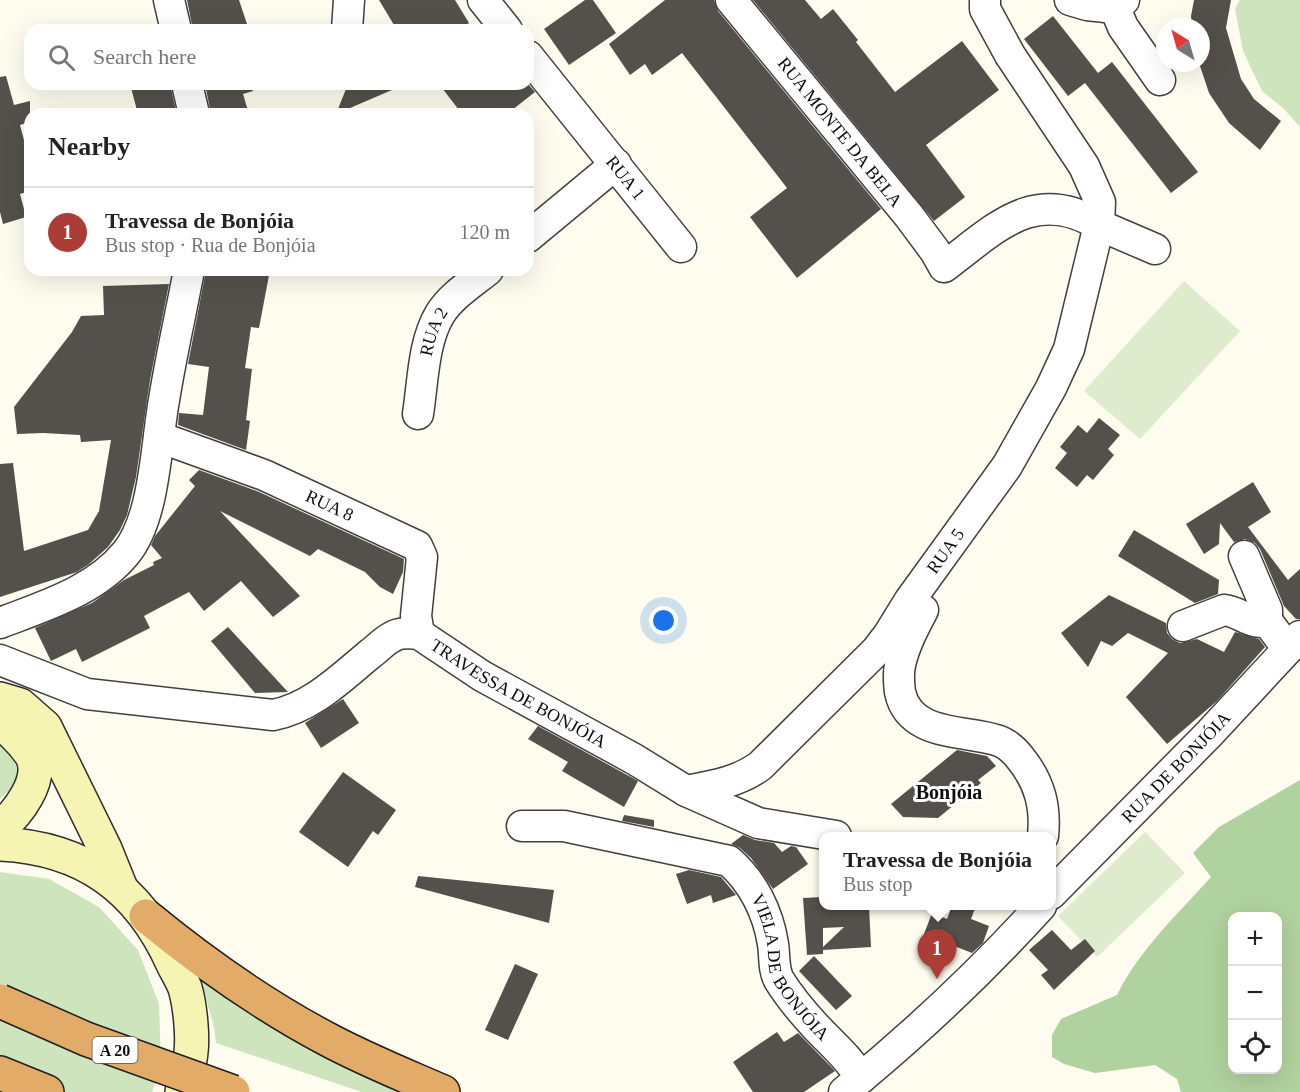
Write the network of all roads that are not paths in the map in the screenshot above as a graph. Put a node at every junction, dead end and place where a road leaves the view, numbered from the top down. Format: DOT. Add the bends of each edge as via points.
graph roads {
  1 [pos="169,0"];
  2 [pos="349,0"];
  3 [pos="483,0"];
  4 [pos="731,0"];
  5 [pos="986,0"];
  6 [pos="1070,0"];
  7 [pos="1120,4"];
  8 [pos="175,24"];
  9 [pos="347,24"];
  10 [pos="502,24"];
  11 [pos="534,64"];
  12 [pos="1160,80"];
  13 [pos="189,90"];
  14 [pos="193,108"];
  15 [pos="616,164"];
  16 [pos="1099,225"];
  17 [pos="534,232"];
  18 [pos="681,247"];
  19 [pos="1155,249"];
  20 [pos="188,276"];
  21 [pos="481,276"];
  22 [pos="418,414"];
  23 [pos="159,437"];
  24 [pos="954,540"];
  25 [pos="1244,556"];
  26 [pos="1267,621"];
  27 [pos="0,622"];
  28 [pos="1183,626"];
  29 [pos="418,634"];
  30 [pos="1294,643"];
  31 [pos="0,660"];
  32 [pos="0,699"];
  33 [pos="0,723"];
  34 [pos="686,791"];
  35 [pos="727,809"];
  36 [pos="522,826"];
  37 [pos="0,828"];
  38 [pos="1043,832"];
  39 [pos="819,834"];
  40 [pos="0,844"];
  41 [pos="721,858"];
  42 [pos="1057,876"];
  43 [pos="120,886"];
  44 [pos="1037,910"];
  45 [pos="146,916"];
  46 [pos="0,1001"];
  47 [pos="0,1073"];
  48 [pos="852,1085"];
  49 [pos="47,1092"];
  50 [pos="182,1092"];
  51 [pos="233,1092"];
  52 [pos="443,1092"];
  1 -- 8 [label="street"];
  2 -- 9 [label="street"];
  3 -- 10 [label="street"];
  4 -- 16 [label="street, RUA MONTE DA BELA" via="909,216 944,267 1004,223 1030,210 1055,208 1081,214"];
  5 -- 16 [label="street, RUA 5" via="985,9 1010,55 1084,166 1100,202"];
  6 -- 7 [label="street" via="1088,5"];
  7 -- 12 [label="street" via="1123,27"];
  11 -- 15 [label="street, RUA 1"];
  13 -- 14 [label="street"];
  15 -- 17 [label="street"];
  15 -- 18 [label="street, RUA 1"];
  16 -- 19 [label="street"];
  16 -- 24 [label="street, RUA 5" via="1068,349 1051,388 1007,466"];
  20 -- 23 [label="street"];
  21 -- 22 [label="street, RUA 2" via="440,313 428,346"];
  23 -- 27 [label="street" via="142,525 126,554 87,586"];
  23 -- 29 [label="street, RUA 8" via="264,476 417,546 422,557"];
  24 -- 34 [label="street, RUA 5" via="876,651 760,766 733,781"];
  24 -- 38 [label="street" via="899,666 901,695 912,716 923,724 997,740 1009,747 1036,781 1042,797"];
  25 -- 26 [label="street" via="1267,610"];
  26 -- 28 [label="street" via="1257,622 1224,610"];
  26 -- 30 [label="street"];
  29 -- 31 [label="street, TRAVESSA DE BONJÓIA" via="392,637 305,704 273,715 87,694"];
  29 -- 34 [label="street, TRAVESSA DE BONJÓIA" via="482,676"];
  30 -- 42 [label="street, RUA DE BONJÓIA" via="1185,759"];
  32 -- 43 [label="main road" via="20,705 45,728"];
  33 -- 37 [label="main road" via="19,738 33,757 35,770 21,807"];
  34 -- 35 [label="street, TRAVESSA DE BONJÓIA"];
  35 -- 39 [label="street, TRAVESSA DE BONJÓIA" via="758,823"];
  35 -- 41 [label="street"];
  36 -- 41 [label="street" via="564,826"];
  40 -- 43 [label="main road" via="26,845 70,857"];
  41 -- 48 [label="street, VIELA DE BONJÓIA" via="736,867 761,902 778,978 815,1026 853,1064"];
  43 -- 45 [label="main road"];
  44 -- 48 [label="street" via="922,1026"];
  45 -- 50 [label="main road" via="185,989 191,1052"];
  45 -- 52 [label="highway" via="188,950 275,1009 328,1040"];
  46 -- 51 [label="highway, A 20, bridge" via="86,1039"];
  47 -- 49 [label="highway"];
}
